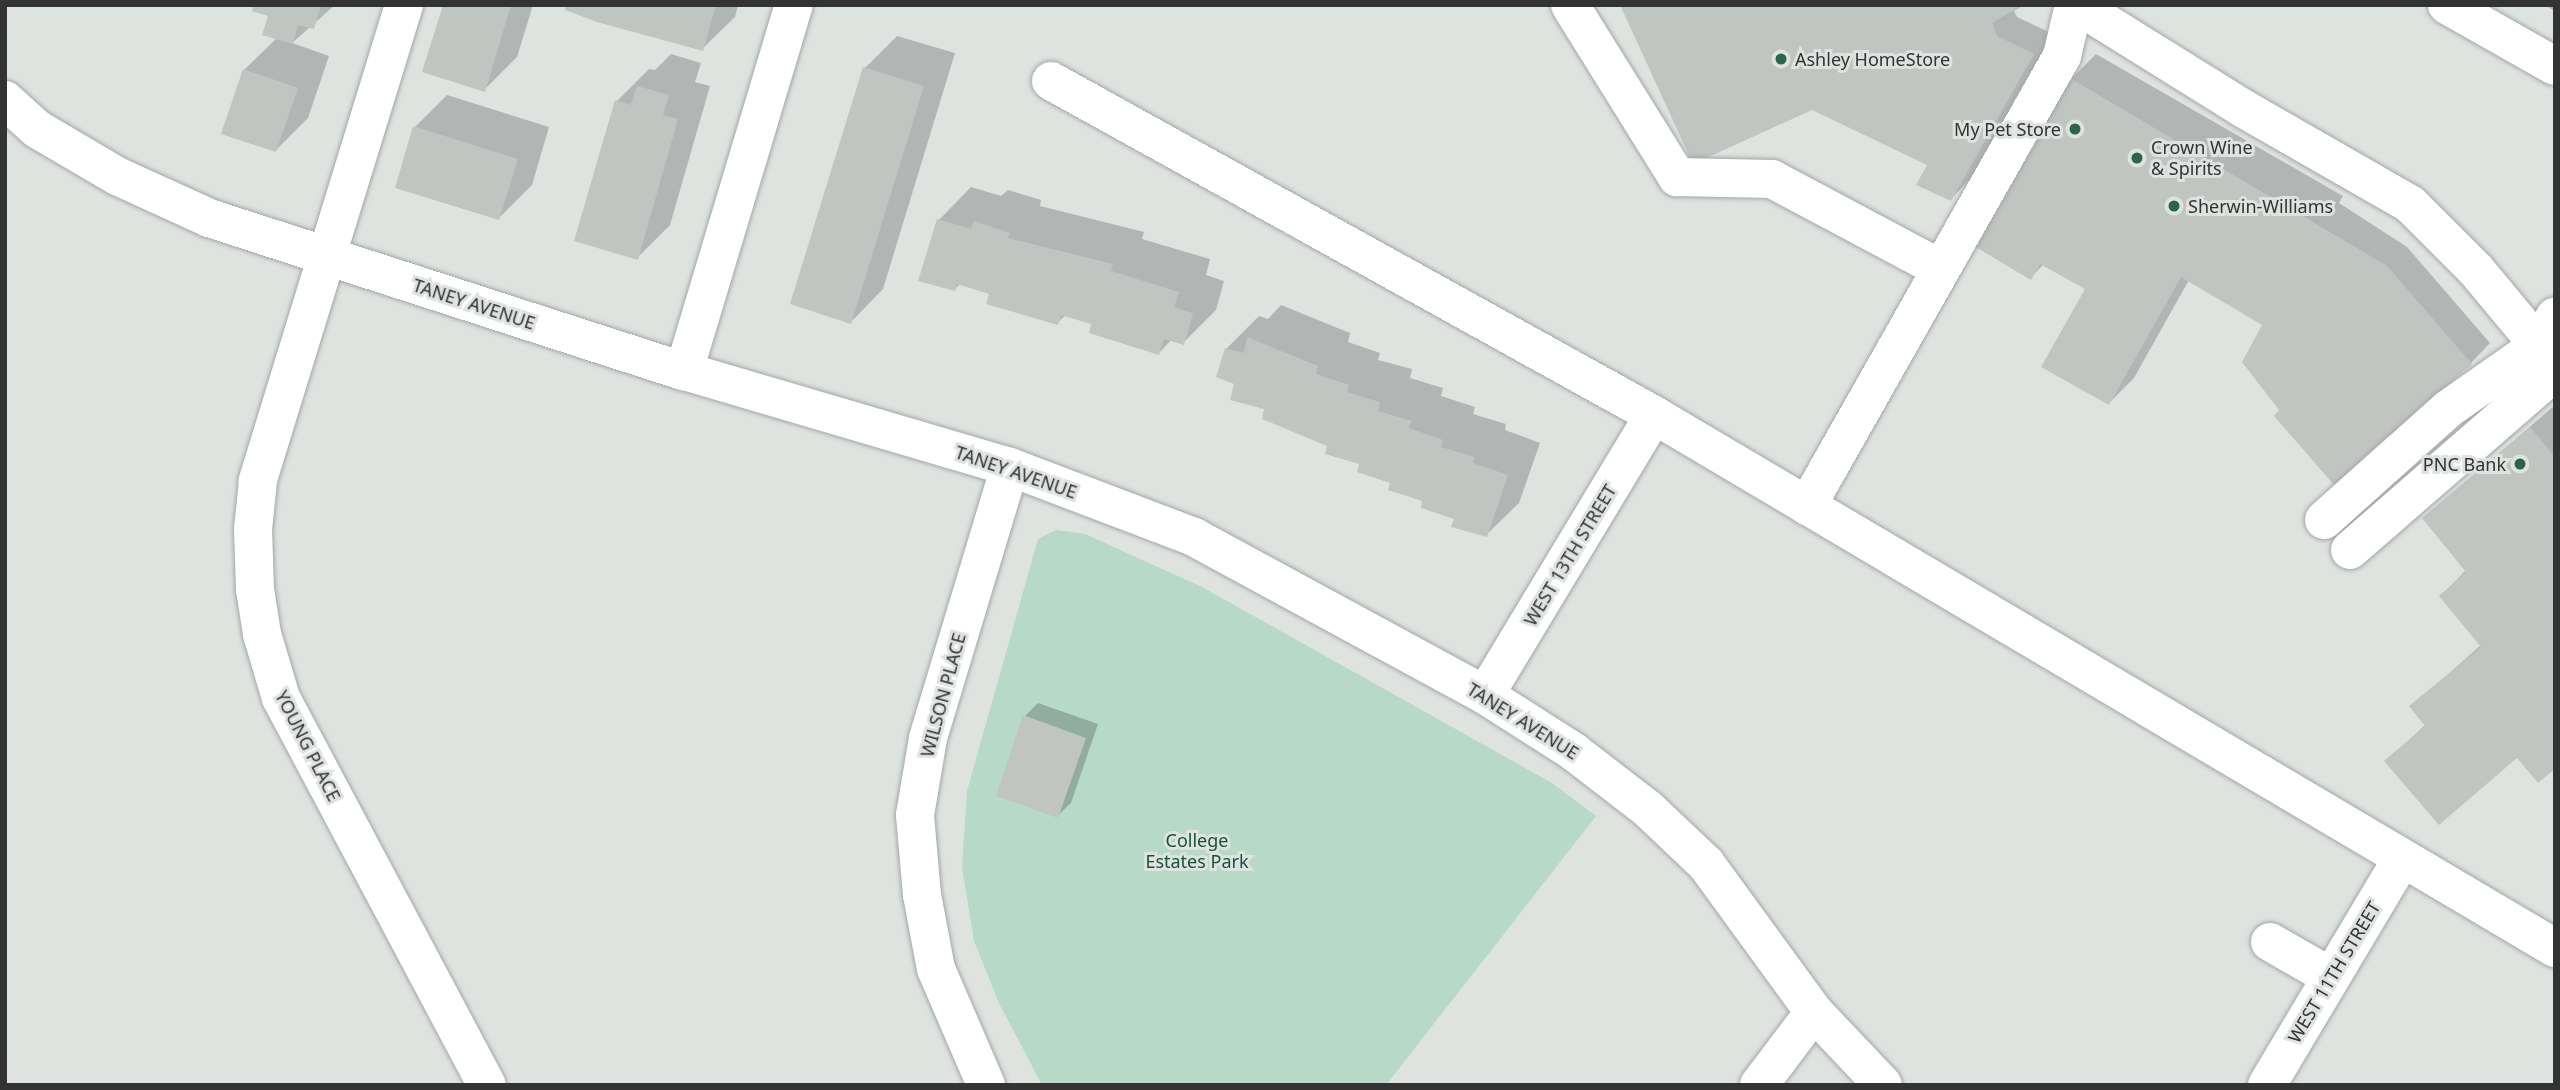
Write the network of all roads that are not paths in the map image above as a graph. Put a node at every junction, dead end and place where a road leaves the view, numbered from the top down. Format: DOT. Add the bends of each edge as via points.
graph roads {
  1 [pos="404,5"];
  2 [pos="794,5"];
  3 [pos="1570,5"];
  4 [pos="2076,5"];
  5 [pos="2447,5"];
  6 [pos="2555,66"];
  7 [pos="1051,81"];
  8 [pos="5,100"];
  9 [pos="327,257"];
  10 [pos="1941,269"];
  11 [pos="2551,350"];
  12 [pos="684,371"];
  13 [pos="1654,415"];
  14 [pos="1010,467"];
  15 [pos="1807,506"];
  16 [pos="2324,520"];
  17 [pos="2350,550"];
  18 [pos="1485,695"];
  19 [pos="2401,860"];
  20 [pos="2270,942"];
  21 [pos="2555,948"];
  22 [pos="2331,977"];
  23 [pos="1814,1012"];
  24 [pos="487,1085"];
  25 [pos="986,1085"];
  26 [pos="1759,1085"];
  27 [pos="1883,1085"];
  28 [pos="2267,1085"];
  1 -- 9 [label="street, YOUNG PLACE"];
  2 -- 12 [label="street"];
  3 -- 10 [label="street" via="1677,177 1772,179"];
  4 -- 10 [label="street" via="2062,56"];
  4 -- 11 [label="street" via="2410,204"];
  5 -- 6 [label="street"];
  7 -- 13 [label="street"];
  8 -- 9 [label="street, TANEY AVENUE" via="37,128 117,176 209,218"];
  9 -- 12 [label="street, TANEY AVENUE"];
  9 -- 24 [label="street, YOUNG PLACE" via="258,481 253,529 262,634 281,698"];
  10 -- 15 [label="street"];
  11 -- 16 [label="street" via="2448,409"];
  11 -- 17 [label="street"];
  12 -- 14 [label="street, TANEY AVENUE"];
  13 -- 15 [label="street"];
  13 -- 18 [label="street, WEST 13TH STREET"];
  14 -- 18 [label="street, TANEY AVENUE" via="1194,537"];
  14 -- 25 [label="street, WILSON PLACE" via="929,738 915,815 922,895 936,970"];
  15 -- 19 [label="street"];
  18 -- 23 [label="street, TANEY AVENUE" via="1574,752 1638,801 1706,864"];
  19 -- 21 [label="street"];
  19 -- 22 [label="street, WEST 11TH STREET"];
  20 -- 22 [label="street"];
  22 -- 28 [label="street, WEST 11TH STREET"];
  23 -- 26 [label="street"];
  23 -- 27 [label="street, TANEY AVENUE"];
}
